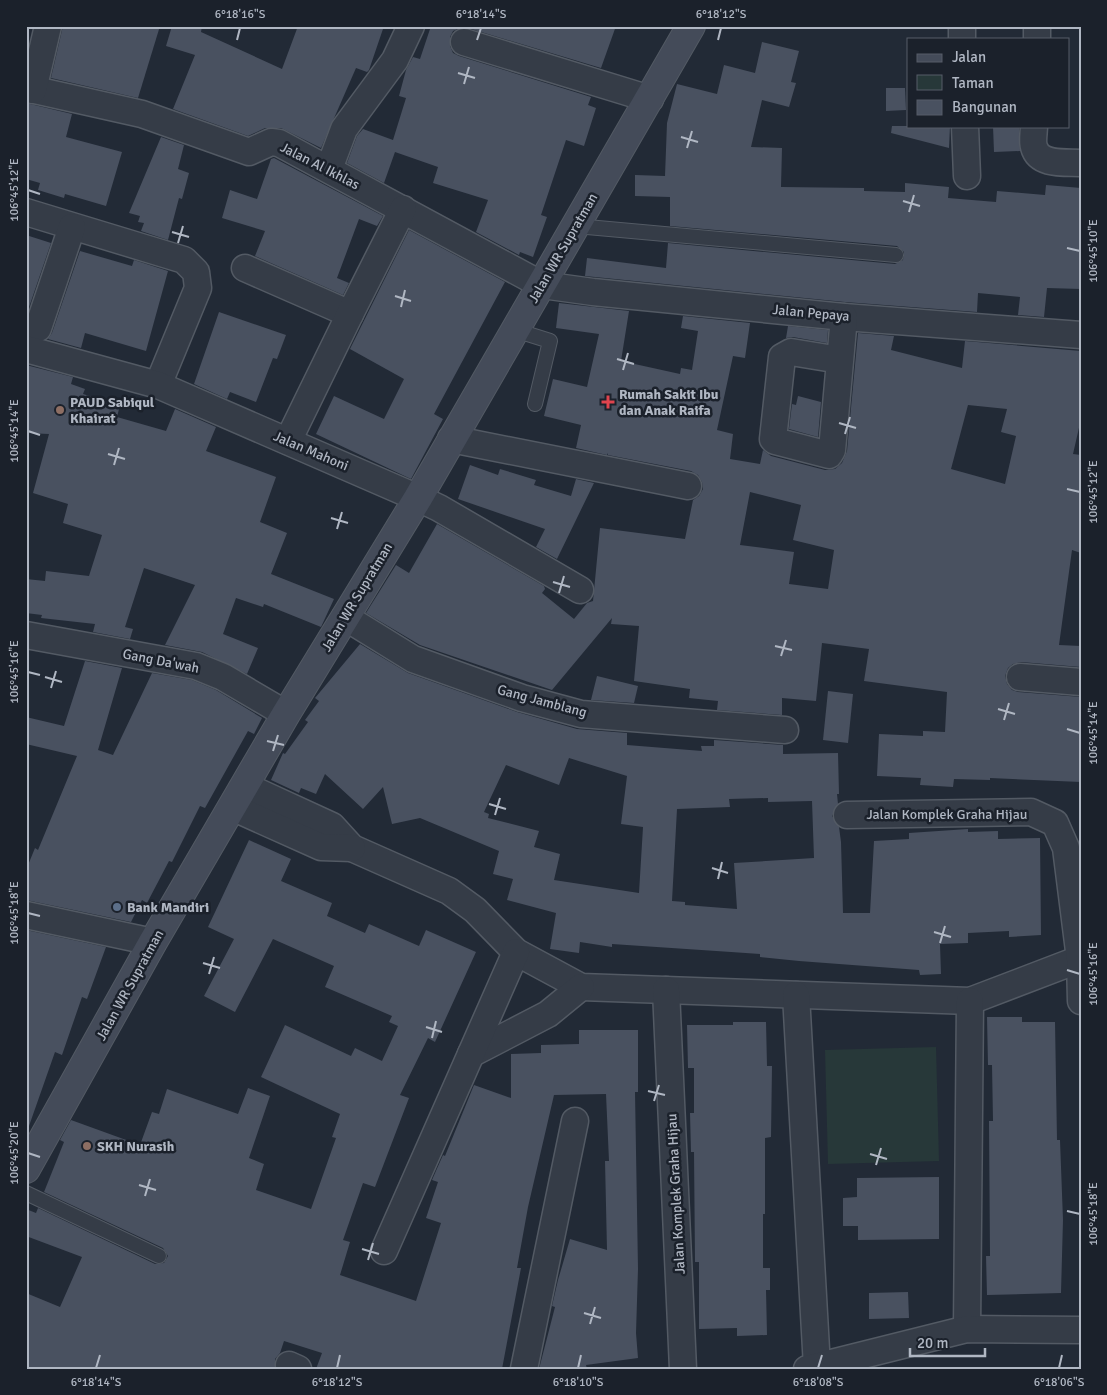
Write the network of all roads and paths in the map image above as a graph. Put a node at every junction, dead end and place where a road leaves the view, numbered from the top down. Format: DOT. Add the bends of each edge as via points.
graph roads {
  1 [pos="48,26"];
  2 [pos="411,26"];
  3 [pos="691,26"];
  4 [pos="464,42"];
  5 [pos="30,89"];
  6 [pos="650,99"];
  7 [pos="966,128"];
  8 [pos="1034,128"];
  9 [pos="1081,163"];
  10 [pos="329,169"];
  11 [pos="967,176"];
  12 [pos="403,209"];
  13 [pos="26,212"];
  14 [pos="576,226"];
  15 [pos="72,227"];
  16 [pos="896,255"];
  17 [pos="245,268"];
  18 [pos="542,285"];
  19 [pos="350,314"];
  20 [pos="844,316"];
  21 [pos="515,330"];
  22 [pos="1081,335"];
  23 [pos="32,338"];
  24 [pos="840,360"];
  25 [pos="158,385"];
  26 [pos="535,404"];
  27 [pos="451,439"];
  28 [pos="288,441"];
  29 [pos="688,486"];
  30 [pos="418,498"];
  31 [pos="580,590"];
  32 [pos="345,618"];
  33 [pos="26,635"];
  34 [pos="1020,677"];
  35 [pos="1081,682"];
  36 [pos="286,714"];
  37 [pos="785,730"];
  38 [pos="238,796"];
  39 [pos="847,815"];
  40 [pos="26,915"];
  41 [pos="153,942"];
  42 [pos="516,952"];
  43 [pos="1080,959"];
  44 [pos="582,986"];
  45 [pos="666,990"];
  46 [pos="796,995"];
  47 [pos="1081,1000"];
  48 [pos="970,1001"];
  49 [pos="471,1054"];
  50 [pos="575,1121"];
  51 [pos="26,1168"];
  52 [pos="26,1193"];
  53 [pos="384,1251"];
  54 [pos="158,1256"];
  55 [pos="967,1329"];
  56 [pos="1081,1330"];
  57 [pos="812,1368"];
  58 [pos="524,1369"];
  59 [pos="683,1369"];
  1 -- 5 [label="street"];
  2 -- 10 [label="street" via="394,60 344,129"];
  3 -- 6 [label="main road, Jalan WR Supratman"];
  4 -- 6 [label="street"];
  5 -- 10 [label="street, Jalan Al Ikhlas" via="142,114 249,152 263,144 279,143"];
  6 -- 14 [label="main road, Jalan WR Supratman"];
  7 -- 11 [label="street"];
  8 -- 9 [label="street" via="1034,147 1040,155 1053,162"];
  10 -- 12 [label="street, Jalan Al Ikhlas"];
  12 -- 18 [label="street, Jalan Al Ikhlas"];
  12 -- 19 [label="street"];
  13 -- 15 [label="street"];
  14 -- 16 [label="lane"];
  14 -- 18 [label="main road, Jalan WR Supratman"];
  15 -- 23 [label="street"];
  15 -- 25 [label="street" via="184,260 196,272 198,288"];
  17 -- 19 [label="street"];
  18 -- 20 [label="street, Jalan Pepaya"];
  18 -- 21 [label="main road, Jalan WR Supratman"];
  19 -- 28 [label="street"];
  20 -- 22 [label="street, Jalan Pepaya"];
  20 -- 24 [label="street"];
  21 -- 26 [label="lane" via="550,342"];
  21 -- 27 [label="main road, Jalan WR Supratman"];
  23 -- 25 [label="street, Jalan Mahoni"];
  25 -- 28 [label="street, Jalan Mahoni"];
  27 -- 29 [label="street"];
  27 -- 30 [label="main road, Jalan WR Supratman"];
  28 -- 30 [label="street, Jalan Mahoni"];
  30 -- 31 [label="street, Jalan Mahoni"];
  30 -- 32 [label="main road, Jalan WR Supratman"];
  32 -- 36 [label="main road, Jalan WR Supratman"];
  32 -- 37 [label="street, Gang Jamblang" via="413,659 522,698 581,714"];
  33 -- 36 [label="street, Gang Da'wah" via="196,666 222,676"];
  34 -- 35 [label="street"];
  36 -- 38 [label="main road, Jalan WR Supratman"];
  38 -- 41 [label="main road, Jalan WR Supratman"];
  38 -- 42 [label="street" via="321,847 352,848 450,891 475,910"];
  39 -- 43 [label="street, Jalan Komplek Graha Hijau" via="1031,812 1055,823 1066,848"];
  40 -- 41 [label="street"];
  41 -- 51 [label="main road, Jalan WR Supratman"];
  42 -- 44 [label="street"];
  42 -- 49 [label="street"];
  43 -- 47 [label="street, Jalan Komplek Graha Hijau"];
  43 -- 48 [label="street"];
  44 -- 45 [label="street"];
  44 -- 49 [label="street" via="548,1014"];
  45 -- 46 [label="street"];
  45 -- 59 [label="street, Jalan Komplek Graha Hijau"];
  46 -- 48 [label="street"];
  46 -- 57 [label="street"];
  48 -- 55 [label="street"];
  49 -- 53 [label="street"];
  50 -- 58 [label="street"];
  52 -- 54 [label="lane"];
  55 -- 56 [label="street"];
  55 -- 57 [label="street"];
}
